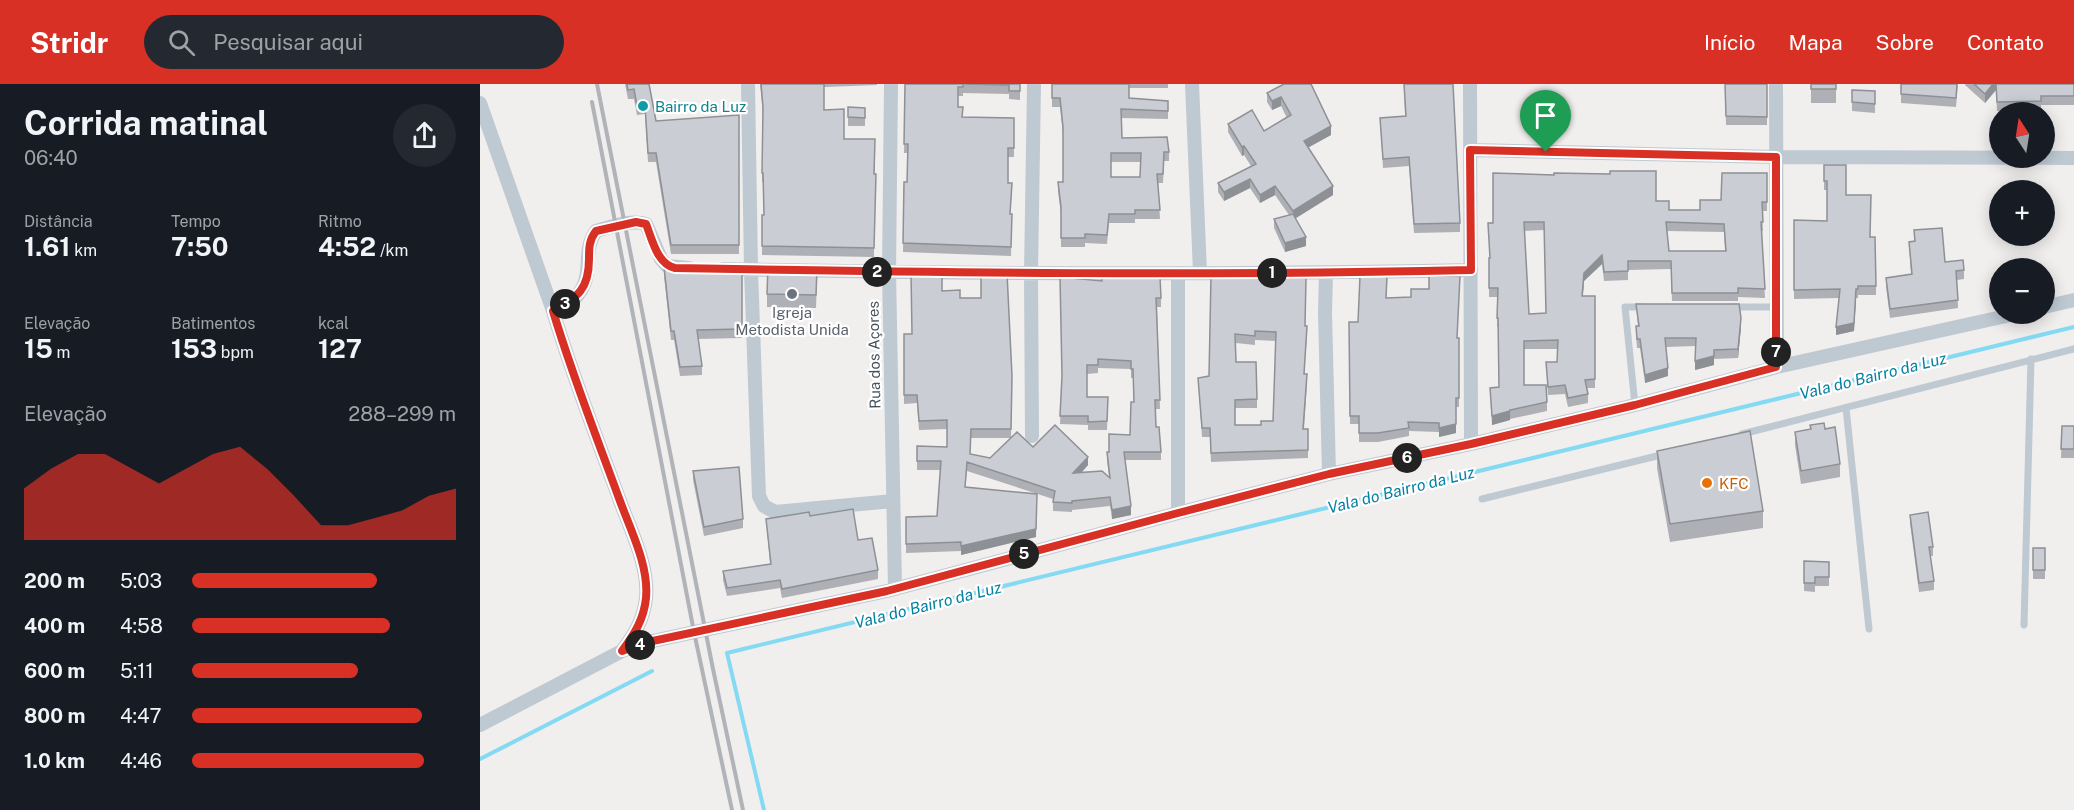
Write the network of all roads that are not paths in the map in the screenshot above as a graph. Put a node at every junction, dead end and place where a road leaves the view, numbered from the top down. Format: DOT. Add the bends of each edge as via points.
graph roads {
  1 [pos="748,84"];
  2 [pos="891,84"];
  3 [pos="1034,84"];
  4 [pos="1192,84"];
  5 [pos="1470,84"];
  6 [pos="1776,84"];
  7 [pos="480,103"];
  8 [pos="1470,150"];
  9 [pos="1776,157"];
  10 [pos="2074,158"];
  11 [pos="751,270"];
  12 [pos="1471,270"];
  13 [pos="889,272"];
  14 [pos="1200,272"];
  15 [pos="1031,273"];
  16 [pos="1178,273"];
  17 [pos="1326,273"];
  18 [pos="2074,300"];
  19 [pos="2055,304"];
  20 [pos="1648,307"];
  21 [pos="1730,307"];
  22 [pos="1776,307"];
  23 [pos="553,311"];
  24 [pos="1989,320"];
  25 [pos="2074,349"];
  26 [pos="2031,359"];
  27 [pos="1776,367"];
  28 [pos="1635,405"];
  29 [pos="1846,408"];
  30 [pos="1032,436"];
  31 [pos="1731,437"];
  32 [pos="1471,444"];
  33 [pos="1674,452"];
  34 [pos="1329,474"];
  35 [pos="1482,499"];
  36 [pos="893,501"];
  37 [pos="1178,513"];
  38 [pos="895,588"];
  39 [pos="2024,625"];
  40 [pos="1869,629"];
  41 [pos="622,651"];
  42 [pos="480,725"];
  1 -- 11 [label="street"];
  2 -- 13 [label="street, Rua dos Açores"];
  3 -- 15 [label="street"];
  4 -- 14 [label="street"];
  5 -- 8 [label="street"];
  6 -- 9 [label="street"];
  7 -- 23 [label="street"];
  8 -- 9 [label="street"];
  8 -- 12 [label="street"];
  9 -- 10 [label="street"];
  9 -- 22 [label="street"];
  11 -- 13 [label="street"];
  11 -- 23 [label="street" via="667,266 646,224 615,226 592,236 586,282 573,301"];
  11 -- 36 [label="street" via="758,482 764,506 775,512"];
  12 -- 17 [label="street"];
  12 -- 32 [label="street"];
  13 -- 15 [label="street"];
  13 -- 36 [label="street, Rua dos Açores"];
  14 -- 16 [label="street"];
  14 -- 17 [label="street"];
  15 -- 16 [label="street"];
  15 -- 30 [label="street"];
  16 -- 37 [label="street"];
  17 -- 34 [label="street"];
  18 -- 19 [label="street"];
  20 -- 28 [label="lane" via="1625,307"];
  21 -- 22 [label="lane"];
  22 -- 27 [label="street"];
  23 -- 41 [label="street" via="646,581 642,617"];
  24 -- 27 [label="street"];
  25 -- 26 [label="lane"];
  26 -- 29 [label="lane"];
  26 -- 39 [label="lane"];
  27 -- 28 [label="street"];
  28 -- 32 [label="street"];
  29 -- 31 [label="lane"];
  29 -- 40 [label="lane"];
  32 -- 34 [label="street"];
  33 -- 35 [label="lane"];
  34 -- 37 [label="street"];
  36 -- 38 [label="street, Rua dos Açores"];
  37 -- 38 [label="street"];
  38 -- 41 [label="street"];
  41 -- 42 [label="street"];
}
